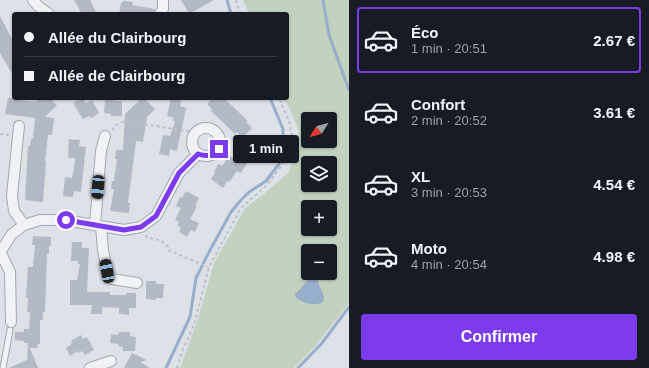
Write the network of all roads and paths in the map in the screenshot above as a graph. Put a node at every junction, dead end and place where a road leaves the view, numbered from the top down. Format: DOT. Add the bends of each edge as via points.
graph roads {
  1 [pos="33,0"];
  2 [pos="163,0"];
  3 [pos="236,0"];
  4 [pos="46,12"];
  5 [pos="161,12"];
  6 [pos="239,12"];
  7 [pos="280,100"];
  8 [pos="19,126"];
  9 [pos="194,134"];
  10 [pos="105,136"];
  11 [pos="198,154"];
  12 [pos="24,225"];
  13 [pos="98,226"];
  14 [pos="141,227"];
  15 [pos="0,252"];
  16 [pos="209,267"];
  17 [pos="137,283"];
  18 [pos="10,326"];
  19 [pos="111,361"];
  20 [pos="3,368"];
  21 [pos="90,368"];
  22 [pos="177,368"];
  1 -- 4 [label="street"];
  2 -- 5 [label="street"];
  3 -- 6 [label="path"];
  7 -- 16 [label="path" via="289,121 292,138 285,162 266,186 241,208"];
  8 -- 12 [label="street" via="12,196 14,211"];
  9 -- 10 [label="path" via="124,121"];
  9 -- 11 [label="street" via="192,145"];
  9 -- 11 [label="street" via="199,129 211,128 220,137 219,149 213,155 205,157"];
  10 -- 13 [label="street" via="101,151"];
  11 -- 14 [label="street" via="179,173 156,216"];
  12 -- 13 [label="street" via="40,220 66,220"];
  12 -- 15 [label="street" via="12,234"];
  13 -- 14 [label="street" via="124,230"];
  13 -- 17 [label="street" via="107,271 112,278"];
  14 -- 16 [label="path" via="147,238 165,243 168,250"];
  15 -- 18 [label="street" via="10,272"];
  16 -- 22 [label="path" via="194,325"];
  18 -- 20 [label="lane"];
  19 -- 21 [label="street"];
}
